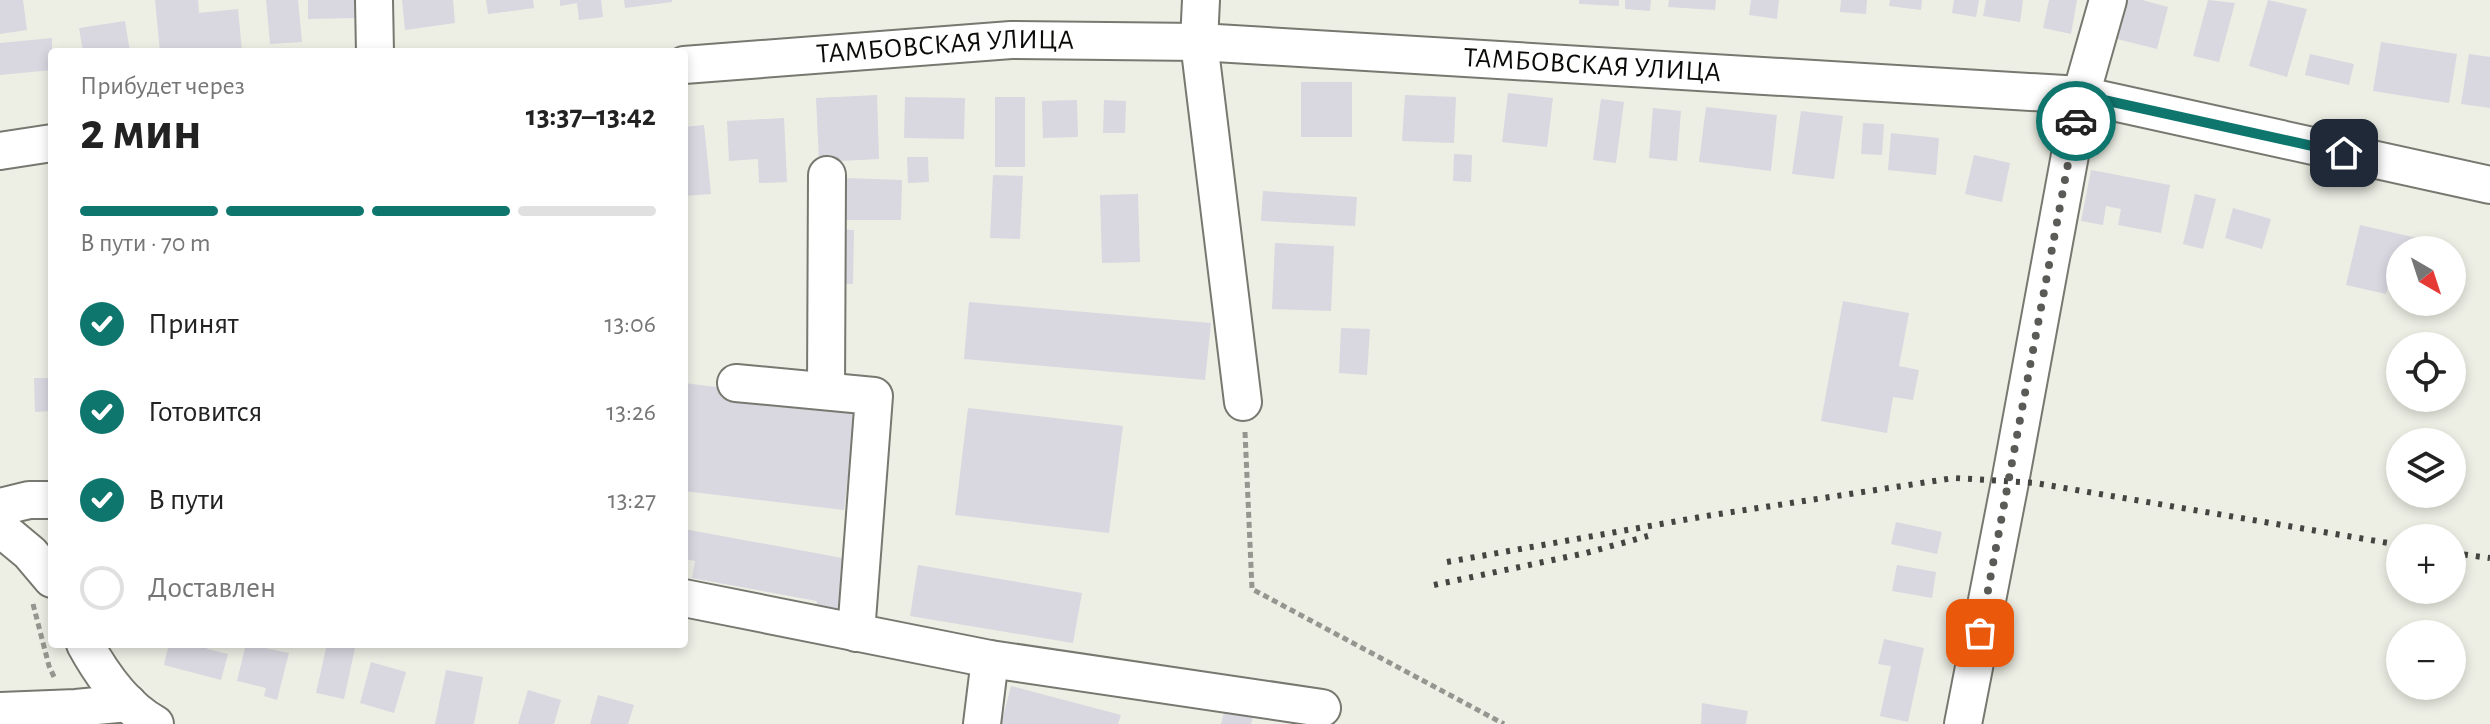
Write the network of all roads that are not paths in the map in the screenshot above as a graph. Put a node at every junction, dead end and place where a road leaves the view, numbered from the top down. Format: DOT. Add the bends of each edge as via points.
graph roads {
  1 [pos="374,0"];
  2 [pos="1201,0"];
  3 [pos="2108,0"];
  4 [pos="1199,42"];
  5 [pos="375,48"];
  6 [pos="688,65"];
  7 [pos="2081,95"];
  8 [pos="48,144"];
  9 [pos="0,151"];
  10 [pos="827,175"];
  11 [pos="2490,185"];
  12 [pos="736,383"];
  13 [pos="826,391"];
  14 [pos="1243,402"];
  15 [pos="48,500"];
  16 [pos="0,507"];
  17 [pos="0,528"];
  18 [pos="41,585"];
  19 [pos="688,599"];
  20 [pos="856,633"];
  21 [pos="87,648"];
  22 [pos="990,659"];
  23 [pos="1322,708"];
  24 [pos="0,711"];
  25 [pos="142,714"];
  26 [pos="982,724"];
  27 [pos="1963,724"];
  1 -- 5 [label="street"];
  2 -- 4 [label="street"];
  3 -- 7 [label="street"];
  4 -- 6 [label="street, ТАМБОВСКАЯ УЛИЦА" via="1011,40"];
  4 -- 7 [label="street, ТАМБОВСКАЯ УЛИЦА"];
  4 -- 14 [label="street"];
  7 -- 11 [label="street, ТАМБОВСКАЯ УЛИЦА"];
  7 -- 27 [label="street"];
  8 -- 9 [label="street"];
  10 -- 13 [label="street"];
  12 -- 13 [label="street"];
  13 -- 20 [label="street" via="874,396"];
  15 -- 16 [label="street"];
  17 -- 18 [label="street" via="30,553"];
  19 -- 20 [label="street"];
  20 -- 22 [label="street"];
  21 -- 25 [label="street" via="96,665"];
  22 -- 23 [label="street"];
  22 -- 26 [label="street"];
  24 -- 25 [label="street" via="76,708"];
}
